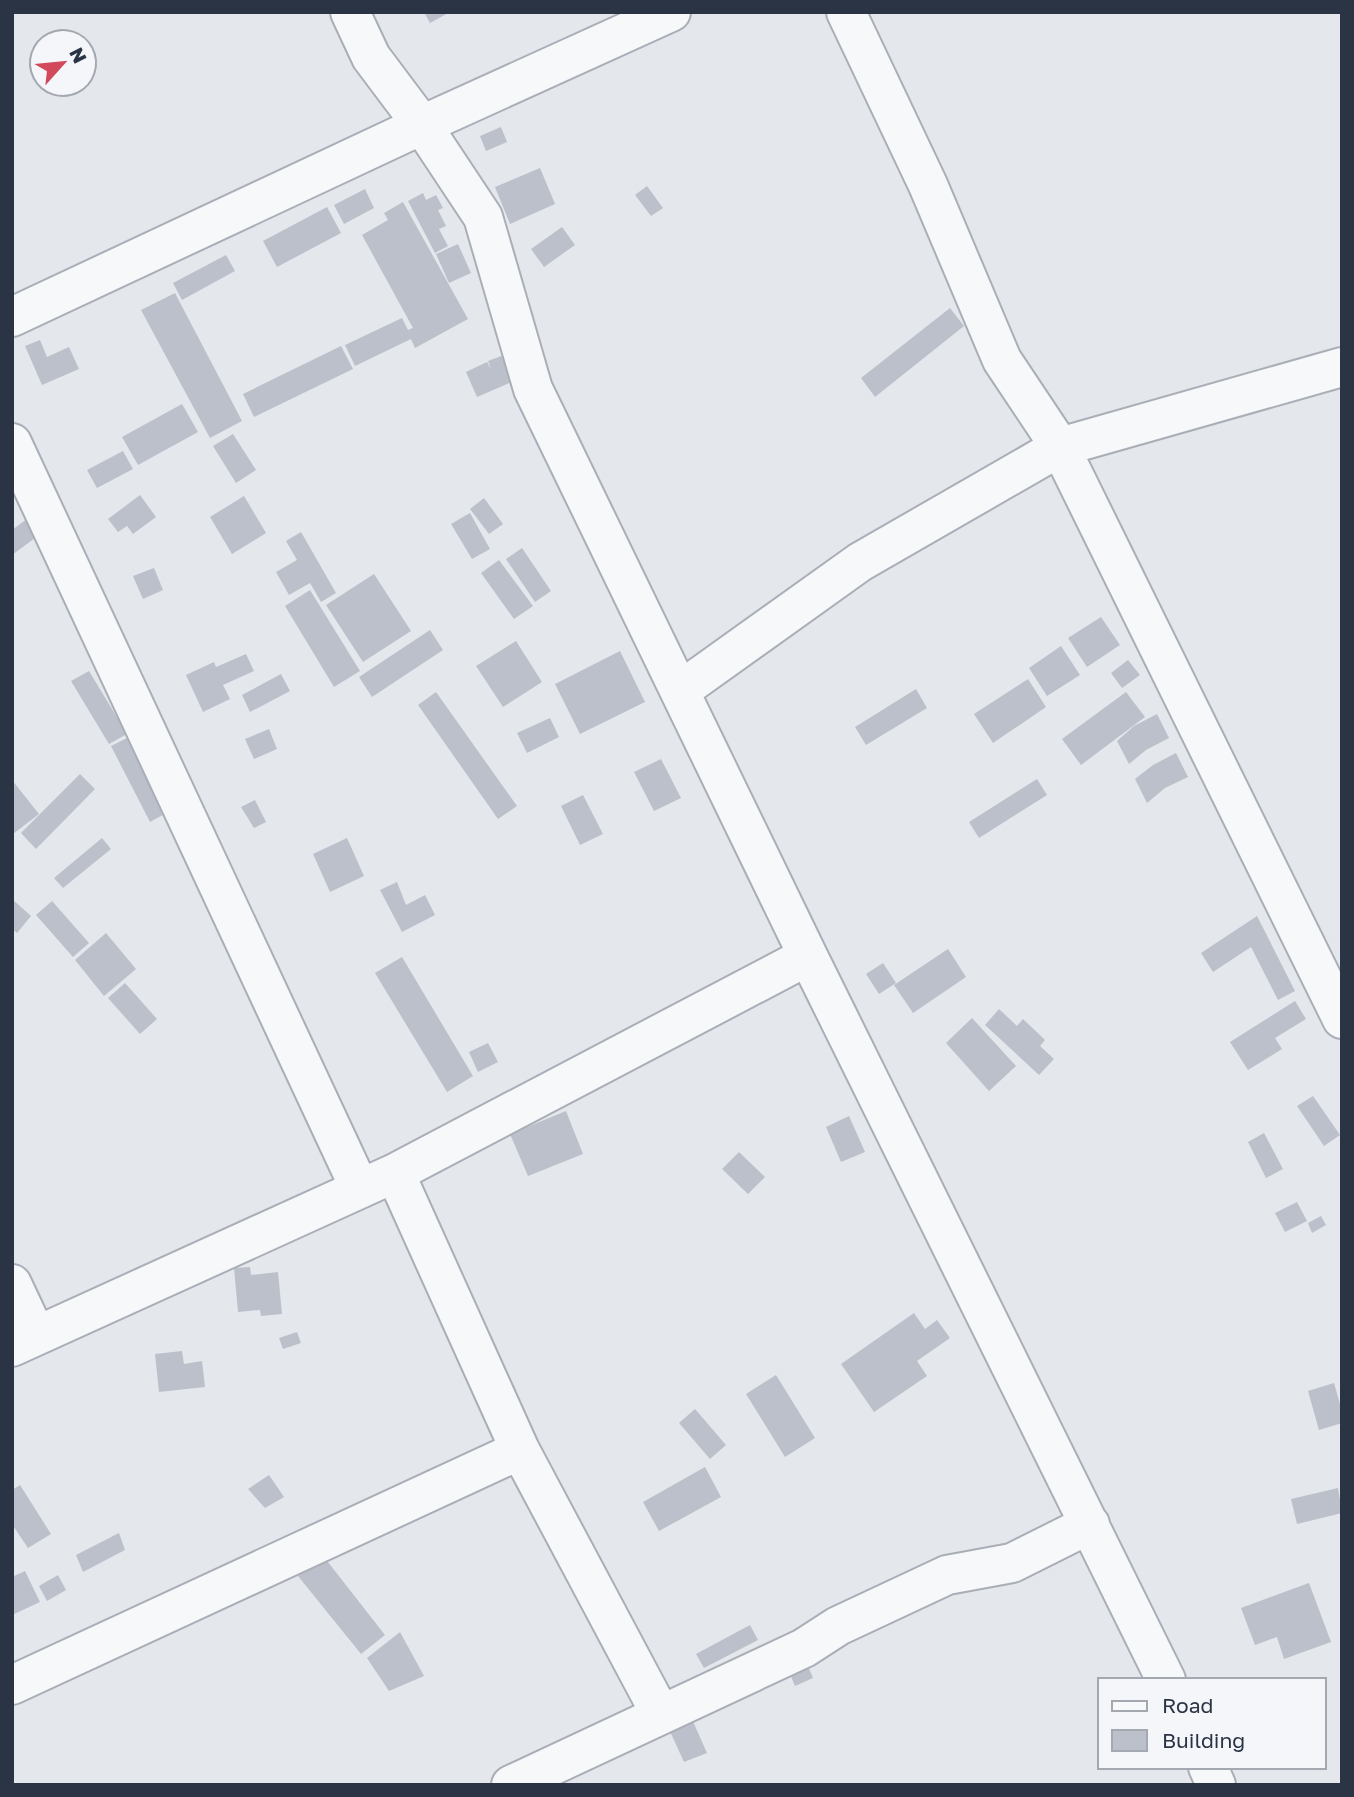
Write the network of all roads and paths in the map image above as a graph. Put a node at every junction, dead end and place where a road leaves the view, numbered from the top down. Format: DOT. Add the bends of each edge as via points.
graph roads {
  1 [pos="350,12"];
  2 [pos="671,12"];
  3 [pos="846,12"];
  4 [pos="422,125"];
  5 [pos="22,303"];
  6 [pos="1342,367"];
  7 [pos="12,443"];
  8 [pos="1060,447"];
  9 [pos="681,690"];
  10 [pos="808,956"];
  11 [pos="1342,1019"];
  12 [pos="395,1173"];
  13 [pos="360,1189"];
  14 [pos="12,1284"];
  15 [pos="24,1341"];
  16 [pos="520,1450"];
  17 [pos="1090,1524"];
  18 [pos="1165,1678"];
  19 [pos="12,1685"];
  20 [pos="660,1713"];
  21 [pos="1209,1769"];
  22 [pos="511,1785"];
  23 [pos="1216,1785"];
  1 -- 4 [label="street" via="371,57"];
  2 -- 4 [label="street"];
  3 -- 8 [label="street" via="928,185 1002,360"];
  4 -- 5 [label="street"];
  4 -- 9 [label="street" via="484,217 533,389"];
  6 -- 8 [label="street"];
  7 -- 13 [label="street"];
  8 -- 9 [label="street" via="860,562"];
  8 -- 11 [label="street"];
  9 -- 10 [label="street"];
  10 -- 12 [label="street"];
  10 -- 17 [label="street"];
  12 -- 13 [label="street"];
  12 -- 16 [label="street"];
  13 -- 15 [label="street"];
  14 -- 15 [label="street"];
  16 -- 19 [label="street"];
  16 -- 20 [label="street"];
  17 -- 18 [label="street"];
  17 -- 20 [label="street" via="1012,1563 947,1575 838,1626 804,1648"];
  20 -- 22 [label="street"];
  21 -- 23 [label="street"];
}
